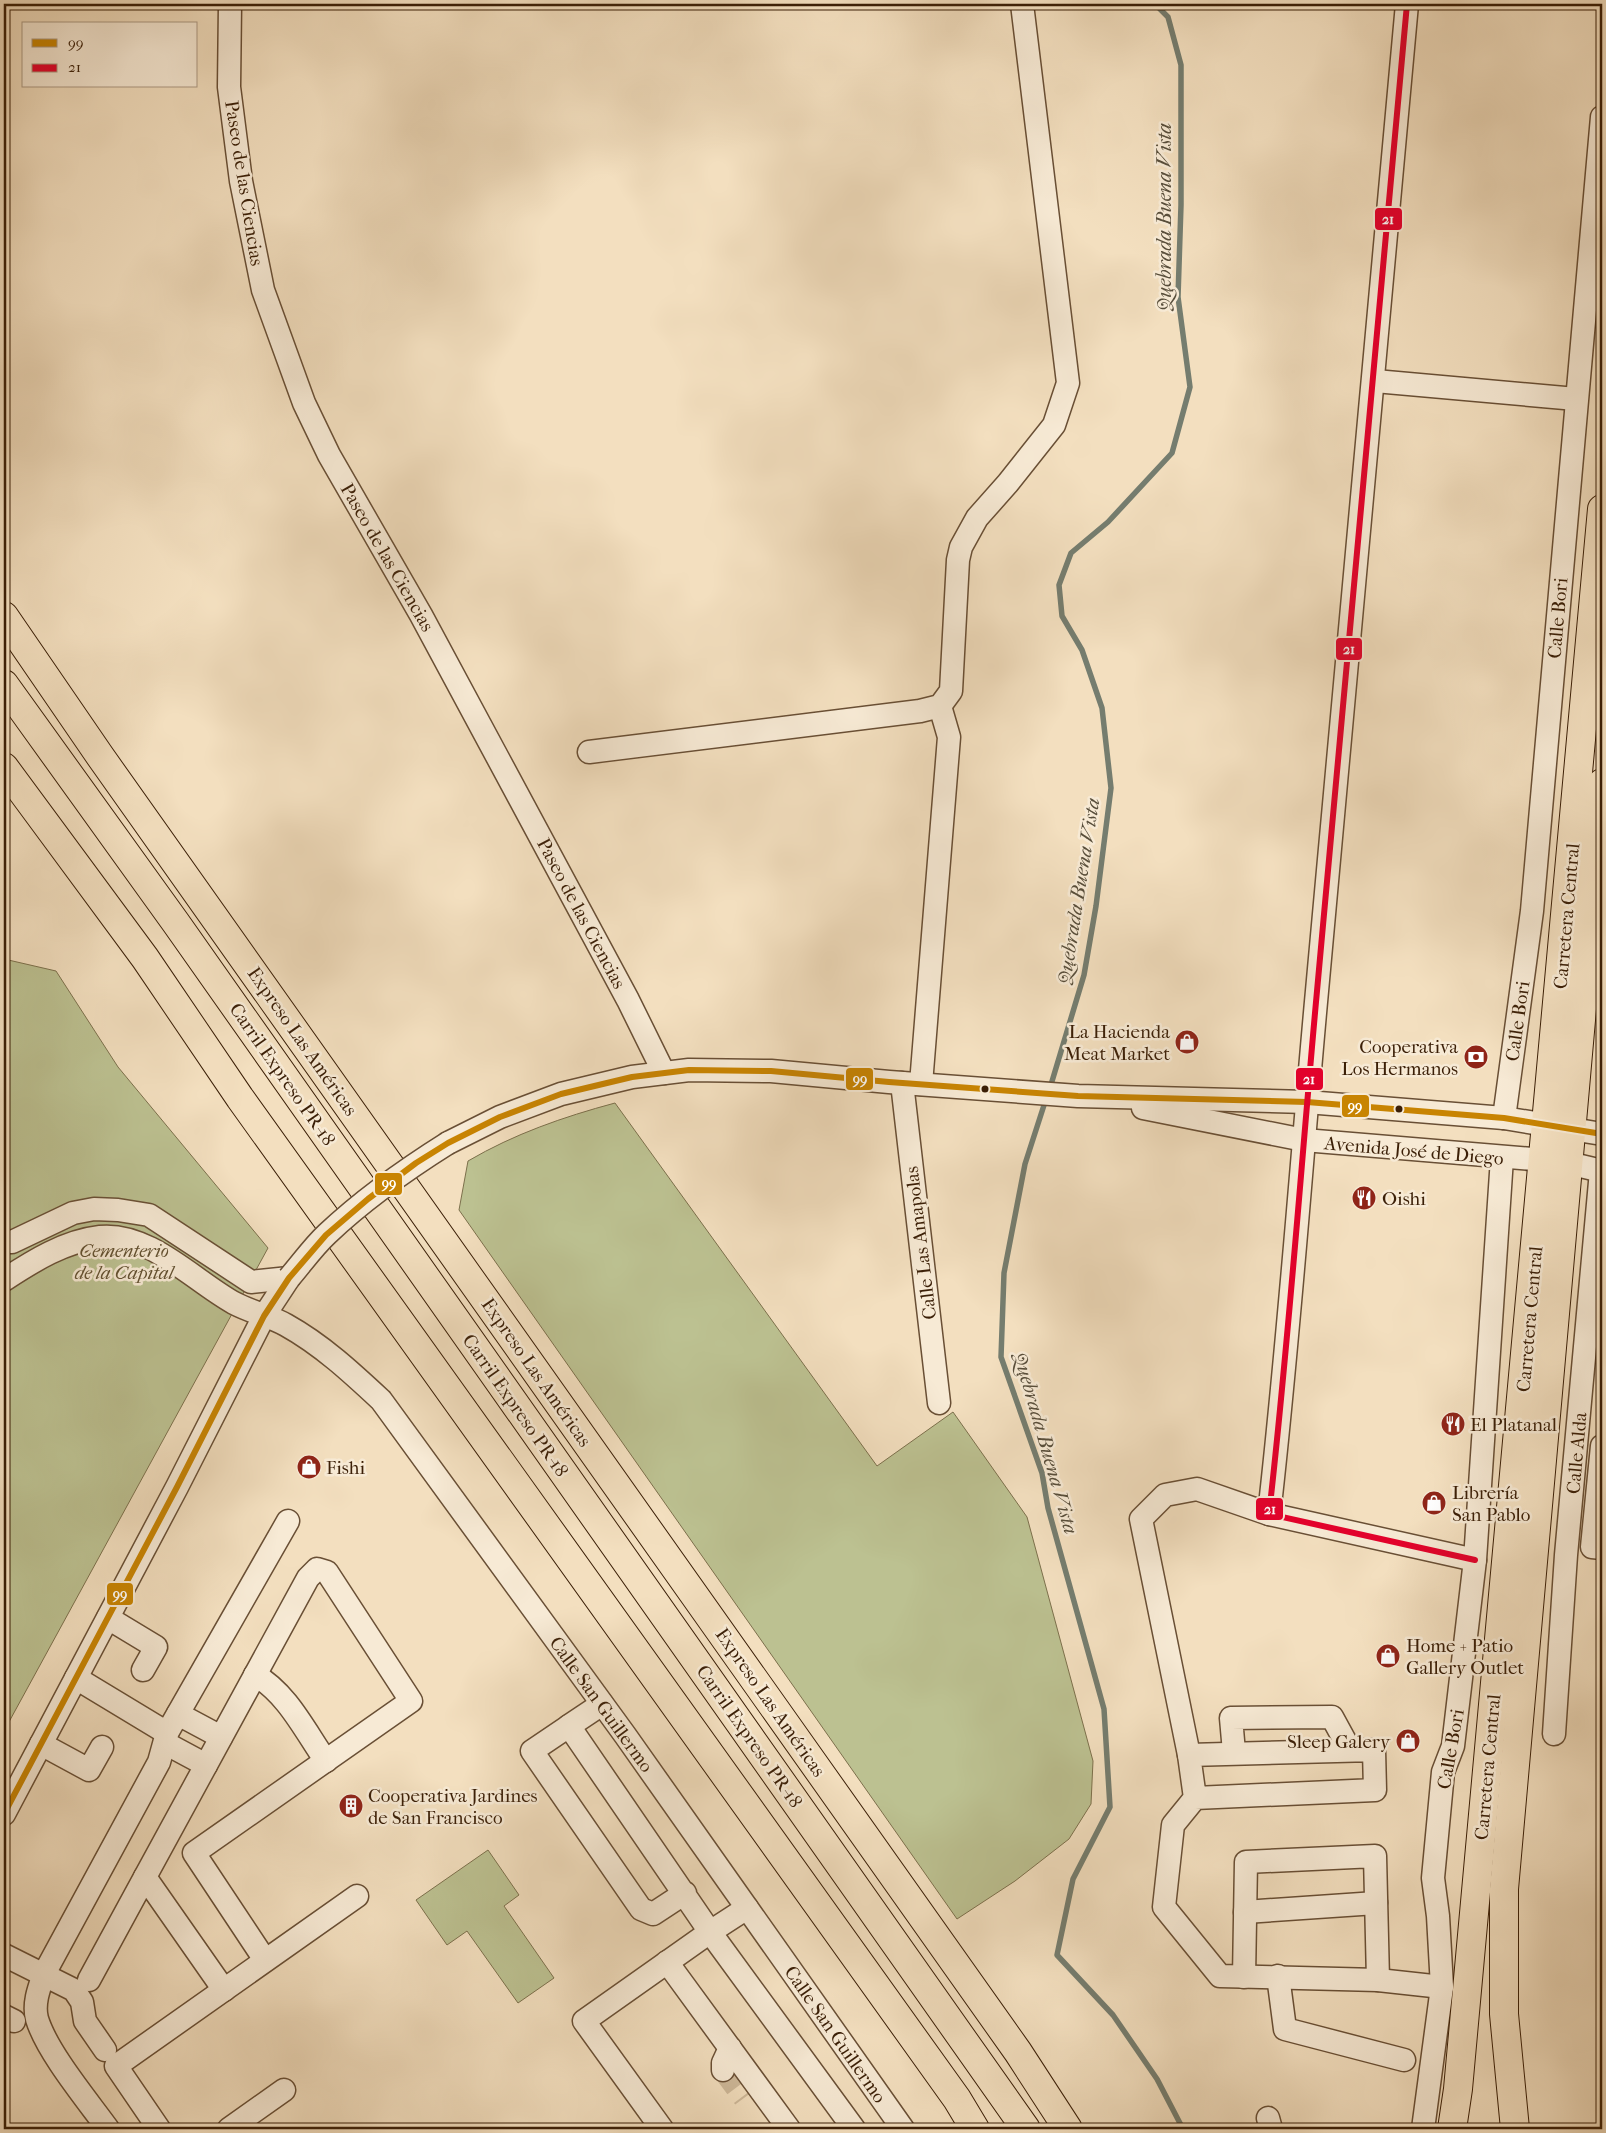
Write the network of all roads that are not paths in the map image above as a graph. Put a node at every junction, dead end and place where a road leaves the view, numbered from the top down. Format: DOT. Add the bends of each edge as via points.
graph roads {
  1 [pos="230,4"];
  2 [pos="1022,4"];
  3 [pos="1408,4"];
  4 [pos="1602,118"];
  5 [pos="1375,381"];
  6 [pos="1576,399"];
  7 [pos="1602,509"];
  8 [pos="4,616"];
  9 [pos="4,684"];
  10 [pos="940,706"];
  11 [pos="589,752"];
  12 [pos="4,767"];
  13 [pos="1602,784"];
  14 [pos="664,1073"];
  15 [pos="911,1084"];
  16 [pos="1078,1096"];
  17 [pos="1307,1102"];
  18 [pos="1504,1118"];
  19 [pos="1559,1127"];
  20 [pos="1602,1134"];
  21 [pos="1304,1140"];
  22 [pos="1502,1158"];
  23 [pos="1556,1162"];
  24 [pos="1602,1171"];
  25 [pos="4,1242"];
  26 [pos="289,1278"];
  27 [pos="4,1280"];
  28 [pos="264,1316"];
  29 [pos="939,1403"];
  30 [pos="1602,1446"];
  31 [pos="1270,1514"];
  32 [pos="288,1521"];
  33 [pos="1602,1548"];
  34 [pos="1475,1560"];
  35 [pos="108,1618"];
  36 [pos="143,1670"];
  37 [pos="255,1675"];
  38 [pos="76,1678"];
  39 [pos="602,1704"];
  40 [pos="569,1726"];
  41 [pos="170,1730"];
  42 [pos="1554,1734"];
  43 [pos="221,1736"];
  44 [pos="41,1744"];
  45 [pos="102,1747"];
  46 [pos="1350,1750"];
  47 [pos="1234,1752"];
  48 [pos="1189,1755"];
  49 [pos="326,1761"];
  50 [pos="206,1765"];
  51 [pos="1195,1798"];
  52 [pos="4,1814"];
  53 [pos="144,1877"];
  54 [pos="685,1893"];
  55 [pos="357,1896"];
  56 [pos="1376,1903"];
  57 [pos="747,1908"];
  58 [pos="1245,1912"];
  59 [pos="710,1932"];
  60 [pos="4,1955"];
  61 [pos="265,1960"];
  62 [pos="667,1962"];
  63 [pos="44,1974"];
  64 [pos="1278,1976"];
  65 [pos="1244,1977"];
  66 [pos="89,1980"];
  67 [pos="1378,1980"];
  68 [pos="1442,1986"];
  69 [pos="224,1990"];
  70 [pos="730,2048"];
  71 [pos="105,2050"];
  72 [pos="1404,2060"];
  73 [pos="723,2070"];
  74 [pos="1458,2089"];
  75 [pos="284,2090"];
  76 [pos="108,2129"];
  77 [pos="159,2129"];
  78 [pos="229,2129"];
  79 [pos="662,2129"];
  80 [pos="789,2129"];
  81 [pos="854,2129"];
  82 [pos="903,2129"];
  83 [pos="975,2129"];
  84 [pos="1026,2129"];
  85 [pos="1068,2129"];
  86 [pos="1423,2129"];
  87 [pos="1452,2129"];
  88 [pos="1465,2129"];
  89 [pos="1515,2129"];
  1 -- 14 [label="street, Paseo de las Ciencias" via="229,87 241,181 263,290 304,403 329,455 426,623"];
  2 -- 10 [label="street" via="1068,383 1054,425 977,518 961,547 951,691"];
  3 -- 5 [label="street"];
  4 -- 6 [label="street, Calle Bori"];
  5 -- 6 [label="street"];
  5 -- 17 [label="street"];
  6 -- 18 [label="street, Calle Bori" via="1532,911"];
  7 -- 19 [label="highway, Carretera Central"];
  8 -- 85 [label="highway, Expreso Las Américas" via="1012,2043"];
  9 -- 84 [label="highway, Carril Expreso PR-18" via="188,939"];
  10 -- 11 [label="street" via="920,712"];
  10 -- 15 [label="street, Calle Las Amapolas" via="949,737"];
  12 -- 83 [label="highway" via="145,958 240,1098 951,2091"];
  13 -- 19 [label="highway, Carretera Central"];
  14 -- 15 [label="street, Avenida José de Diego" via="689,1070 770,1071"];
  14 -- 26 [label="street, Avenida José de Diego, bridge" via="561,1094 500,1117 448,1143 368,1198 326,1235"];
  15 -- 16 [label="street, Avenida José de Diego"];
  15 -- 29 [label="street, Calle Las Amapolas"];
  16 -- 17 [label="street, Avenida José de Diego"];
  16 -- 21 [label="street, Avenida José de Diego"];
  17 -- 18 [label="street, Avenida José de Diego"];
  17 -- 21 [label="street"];
  18 -- 19 [label="street, Avenida José de Diego"];
  19 -- 20 [label="street, Avenida José de Diego"];
  19 -- 23 [label="highway, Carretera Central"];
  21 -- 22 [label="street, Avenida José de Diego"];
  21 -- 31 [label="street"];
  22 -- 23 [label="street, Avenida José de Diego"];
  22 -- 34 [label="street, Calle Bori"];
  23 -- 24 [label="street, Avenida José de Diego"];
  23 -- 74 [label="highway, Carretera Central"];
  23 -- 89 [label="highway, Carretera Central" via="1504,1888 1504,2014"];
  24 -- 42 [label="street, Calle Alda" via="1566,1555"];
  25 -- 26 [label="street" via="12,1242 73,1213 94,1209 118,1210 149,1215 251,1282"];
  26 -- 28 [label="street, Avenida José de Diego"];
  27 -- 28 [label="street, Calle San Guillermo" via="41,1256 77,1243 102,1237 136,1241 234,1303"];
  28 -- 35 [label="street, Avenida José de Diego"];
  28 -- 39 [label="street, Calle San Guillermo" via="304,1336 340,1362 381,1400"];
  30 -- 33 [label="street" via="1592,1547"];
  31 -- 34 [label="street"];
  31 -- 48 [label="street" via="1197,1489 1166,1494 1141,1519"];
  32 -- 41 [label="street"];
  34 -- 68 [label="street, Calle Bori" via="1453,1746 1443,1772 1433,1878"];
  35 -- 36 [label="street" via="156,1646"];
  35 -- 38 [label="street, Avenida José de Diego"];
  37 -- 43 [label="street"];
  37 -- 49 [label="street" via="270,1683 283,1698"];
  37 -- 49 [label="street" via="308,1578 317,1569 327,1572 411,1701"];
  38 -- 41 [label="street"];
  38 -- 44 [label="street, Avenida José de Diego"];
  39 -- 40 [label="street"];
  39 -- 57 [label="street, Calle San Guillermo"];
  40 -- 54 [label="street"];
  40 -- 54 [label="street" via="532,1751 641,1909 653,1914"];
  41 -- 43 [label="street"];
  41 -- 50 [label="street"];
  41 -- 63 [label="street" via="159,1762"];
  43 -- 50 [label="street"];
  44 -- 45 [label="street" via="89,1770"];
  44 -- 52 [label="street, Avenida José de Diego"];
  46 -- 47 [label="street"];
  46 -- 47 [label="street" via="1332,1717 1231,1718"];
  46 -- 51 [label="street" via="1374,1750 1375,1790"];
  47 -- 48 [label="street"];
  48 -- 51 [label="street"];
  49 -- 61 [label="street" via="194,1853"];
  50 -- 53 [label="street"];
  51 -- 65 [label="street" via="1173,1825 1164,1907 1220,1976"];
  53 -- 66 [label="street"];
  53 -- 69 [label="street"];
  54 -- 59 [label="street"];
  55 -- 61 [label="street"];
  56 -- 58 [label="street"];
  56 -- 58 [label="street" via="1375,1856 1246,1862"];
  56 -- 67 [label="street"];
  57 -- 59 [label="street"];
  57 -- 82 [label="street, Calle San Guillermo"];
  58 -- 65 [label="street"];
  59 -- 62 [label="street"];
  59 -- 81 [label="street"];
  60 -- 63 [label="street"];
  61 -- 69 [label="street"];
  62 -- 70 [label="street"];
  62 -- 79 [label="street" via="584,2021"];
  63 -- 71 [label="street" via="74,1990 82,2002 85,2021"];
  63 -- 76 [label="street" via="37,1994 37,2018 49,2045"];
  64 -- 65 [label="street"];
  64 -- 67 [label="street"];
  64 -- 72 [label="street" via="1285,2029"];
  67 -- 68 [label="street"];
  68 -- 86 [label="street, Calle Bori"];
  69 -- 77 [label="street" via="116,2066"];
  70 -- 73 [label="street"];
  70 -- 80 [label="street" via="754,2097"];
  74 -- 87 [label="highway, Carretera Central"];
  74 -- 88 [label="highway"];
  75 -- 78 [label="street"];
}
